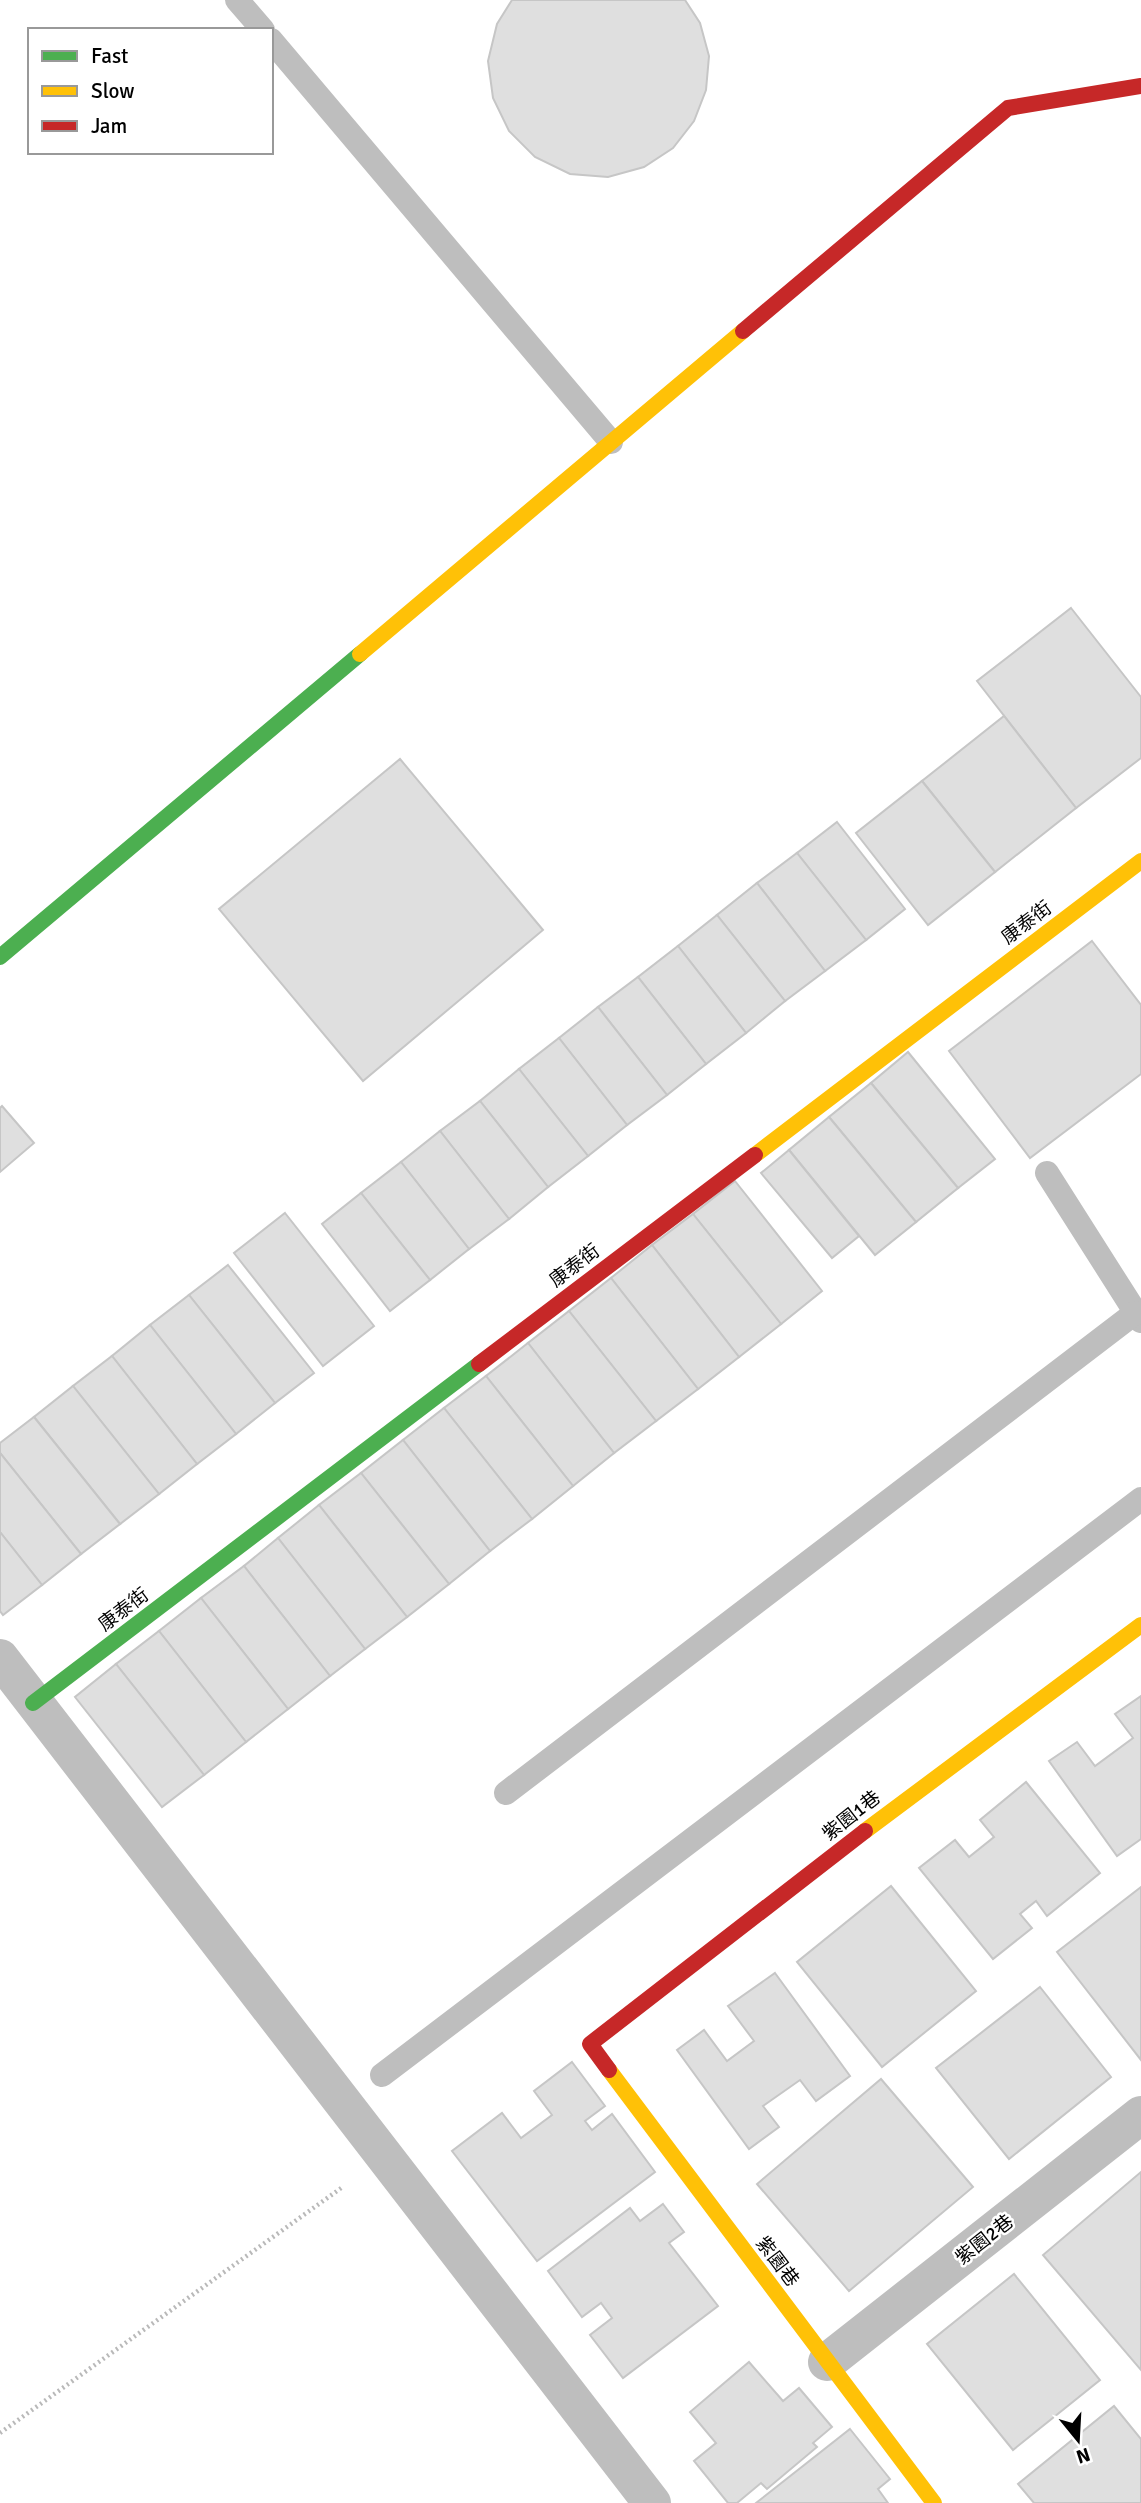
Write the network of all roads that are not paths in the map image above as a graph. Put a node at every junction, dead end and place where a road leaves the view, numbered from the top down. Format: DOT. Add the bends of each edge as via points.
graph roads {
  1 [pos="237,0"];
  2 [pos="261,28"];
  3 [pos="273,42"];
  4 [pos="1141,86"];
  5 [pos="611,442"];
  6 [pos="1141,861"];
  7 [pos="0,957"];
  8 [pos="1047,1173"];
  9 [pos="1138,1317"];
  10 [pos="1141,1499"];
  11 [pos="1141,1625"];
  12 [pos="0,1658"];
  13 [pos="33,1703"];
  14 [pos="506,1793"];
  15 [pos="590,2044"];
  16 [pos="382,2075"];
  17 [pos="1141,2115"];
  18 [pos="827,2362"];
  19 [pos="652,2503"];
  20 [pos="934,2503"];
  1 -- 2 [label="lane"];
  3 -- 5 [label="lane"];
  4 -- 5 [label="street" via="1008,108"];
  5 -- 7 [label="street"];
  6 -- 13 [label="street, 康泰街"];
  8 -- 9 [label="lane"];
  9 -- 14 [label="lane"];
  10 -- 16 [label="lane"];
  11 -- 15 [label="street, 紫園1巷" via="880,1819"];
  12 -- 13 [label="street"];
  13 -- 19 [label="street"];
  15 -- 18 [label="street, 紫園巷"];
  17 -- 18 [label="street, 紫園2巷"];
  18 -- 20 [label="street, 紫園巷"];
}
